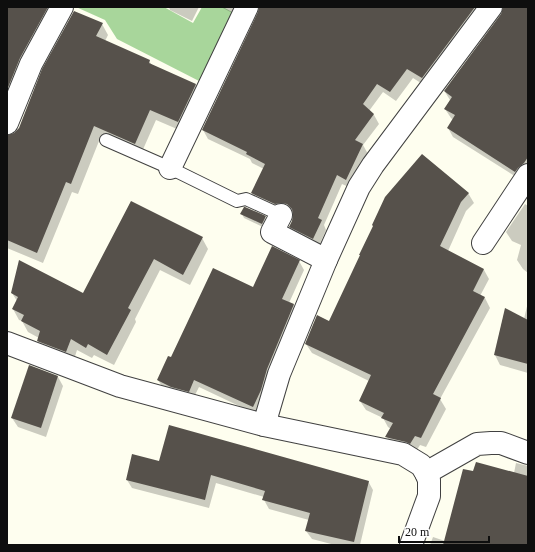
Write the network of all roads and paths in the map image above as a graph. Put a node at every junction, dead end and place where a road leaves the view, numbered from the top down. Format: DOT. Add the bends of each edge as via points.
graph roads {
  1 [pos="62,7"];
  2 [pos="246,7"];
  3 [pos="491,7"];
  4 [pos="7,122"];
  5 [pos="106,140"];
  6 [pos="170,168"];
  7 [pos="528,175"];
  8 [pos="281,215"];
  9 [pos="483,243"];
  10 [pos="326,260"];
  11 [pos="7,343"];
  12 [pos="264,425"];
  13 [pos="528,453"];
  14 [pos="426,473"];
  15 [pos="411,545"];
  1 -- 4 [label="street" via="31,64"];
  2 -- 6 [label="street"];
  3 -- 10 [label="street" via="373,165 359,187"];
  5 -- 6 [label="lane"];
  6 -- 8 [label="lane" via="237,201 246,199"];
  7 -- 9 [label="street"];
  8 -- 10 [label="street" via="272,232"];
  10 -- 12 [label="street" via="279,374"];
  11 -- 12 [label="street" via="120,386"];
  12 -- 14 [label="street" via="404,454 421,465"];
  13 -- 14 [label="street" via="501,444 477,444"];
  14 -- 15 [label="street" via="429,480 429,496"];
}
